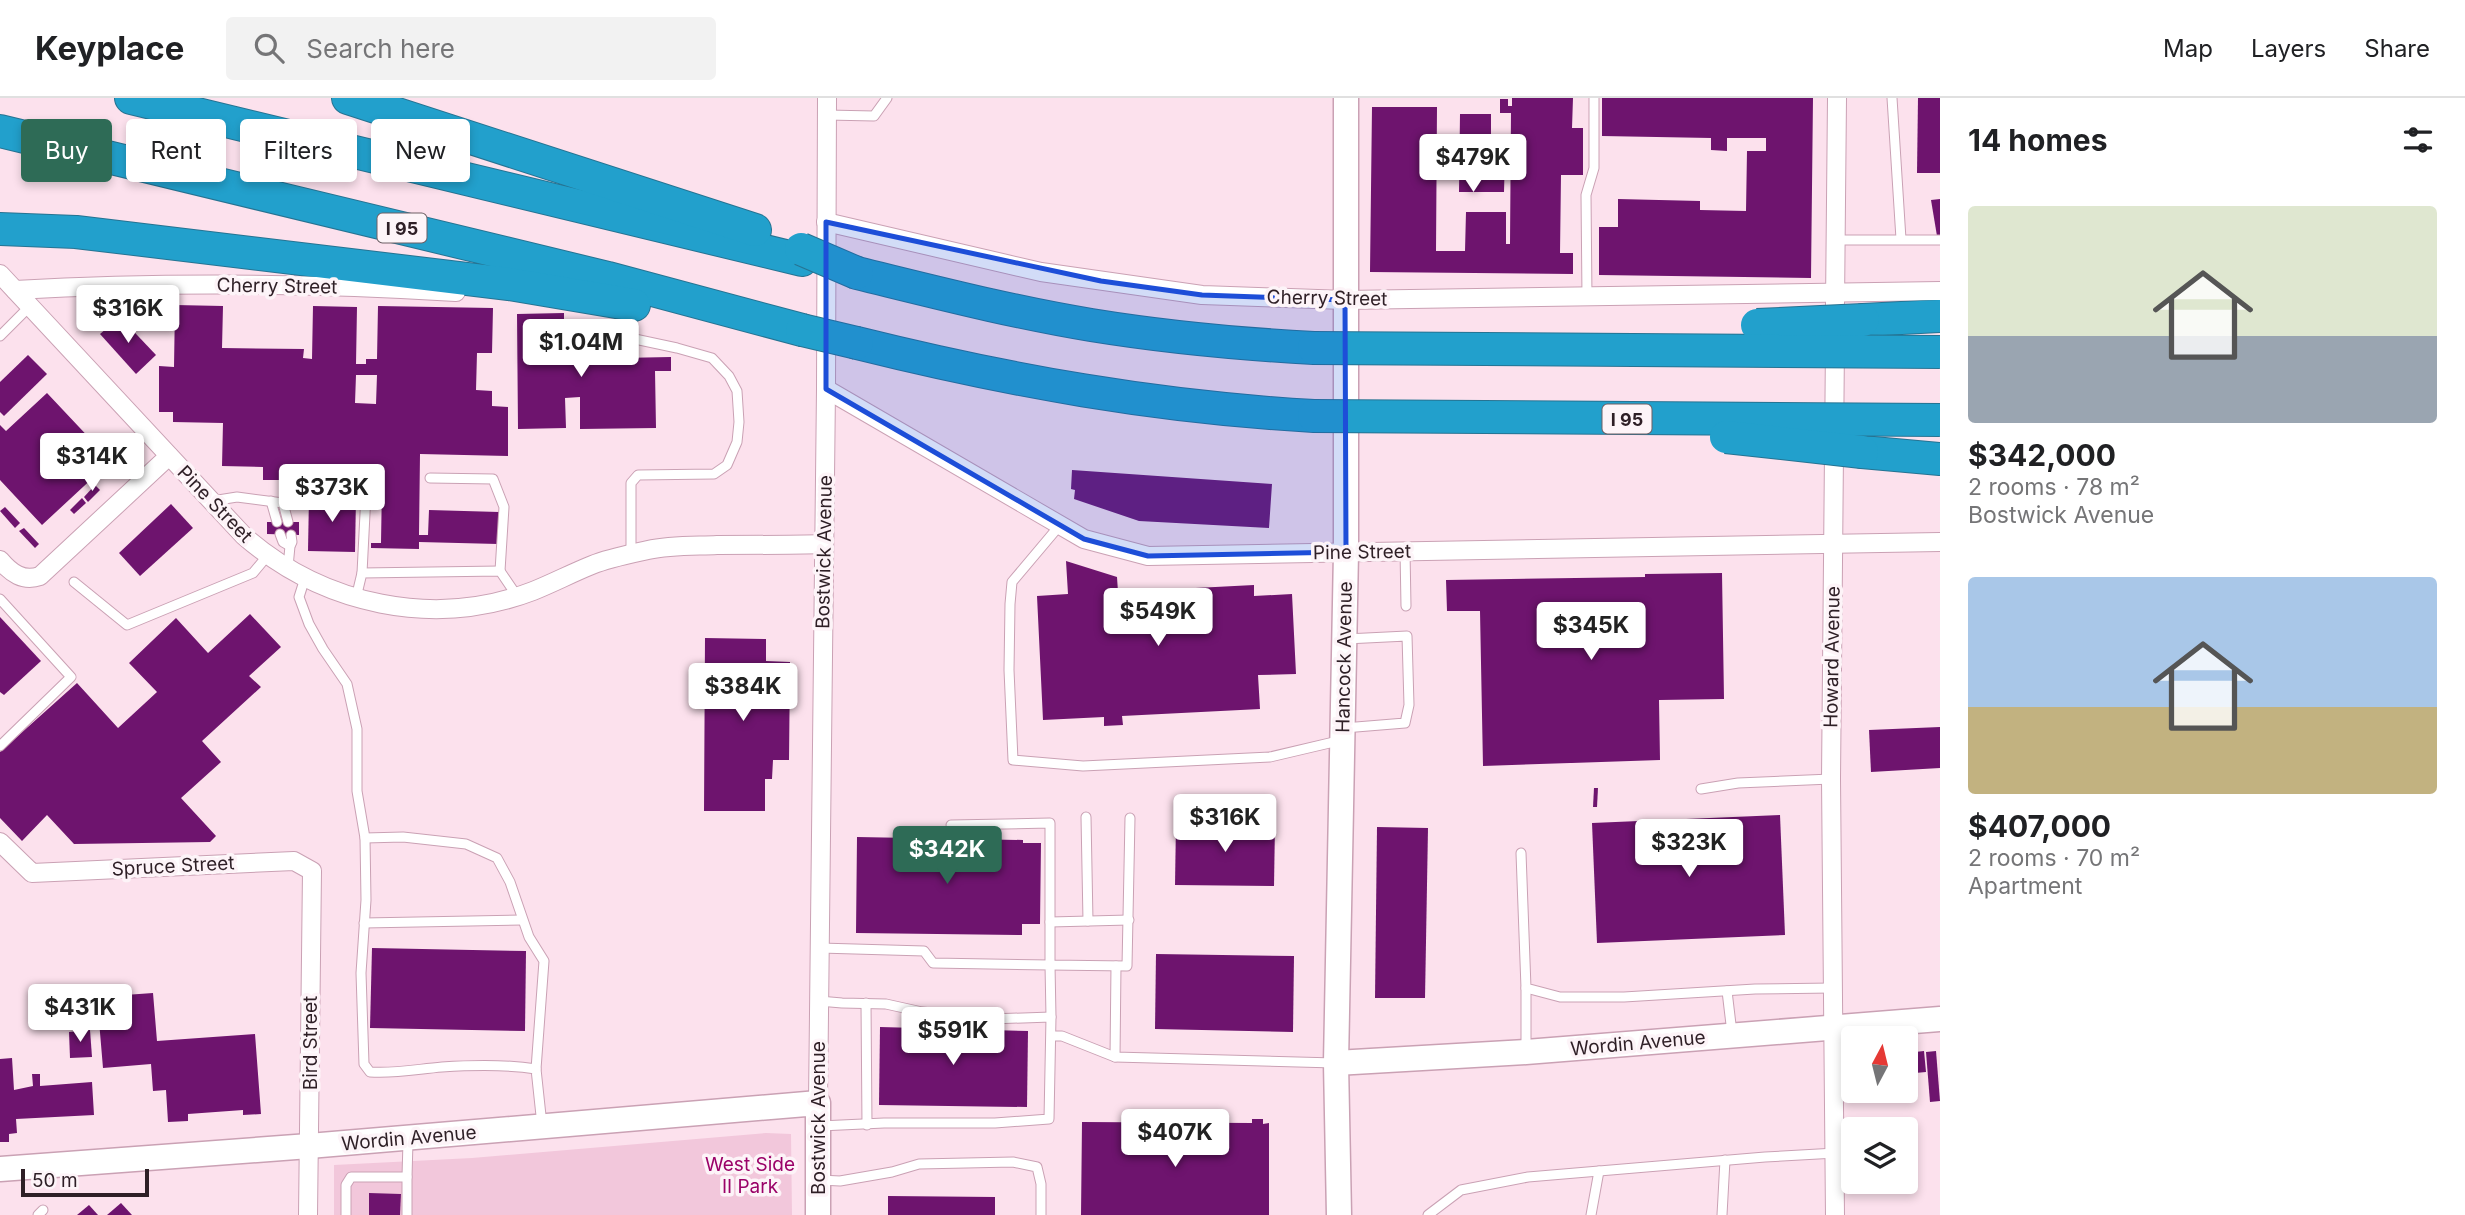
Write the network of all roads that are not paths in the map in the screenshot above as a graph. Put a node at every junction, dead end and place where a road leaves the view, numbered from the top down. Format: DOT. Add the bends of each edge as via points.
graph roads {
  1 [pos="131,98"];
  2 [pos="348,98"];
  3 [pos="887,98"];
  4 [pos="1346,98"];
  5 [pos="1594,98"];
  6 [pos="1837,98"];
  7 [pos="1892,98"];
  8 [pos="827,106"];
  9 [pos="0,131"];
  10 [pos="826,222"];
  11 [pos="0,229"];
  12 [pos="1900,239"];
  13 [pos="1835,240"];
  14 [pos="1940,240"];
  15 [pos="801,255"];
  16 [pos="0,274"];
  17 [pos="15,290"];
  18 [pos="1940,291"];
  19 [pos="456,292"];
  20 [pos="1835,293"];
  21 [pos="1587,297"];
  22 [pos="1345,300"];
  23 [pos="30,306"];
  24 [pos="1940,316"];
  25 [pos="588,329"];
  26 [pos="802,330"];
  27 [pos="0,336"];
  28 [pos="1728,352"];
  29 [pos="1940,352"];
  30 [pos="826,389"];
  31 [pos="1596,419"];
  32 [pos="1940,420"];
  33 [pos="169,456"];
  34 [pos="1940,459"];
  35 [pos="430,478"];
  36 [pos="366,494"];
  37 [pos="210,501"];
  38 [pos="271,501"];
  39 [pos="276,522"];
  40 [pos="288,522"];
  41 [pos="1060,525"];
  42 [pos="280,534"];
  43 [pos="291,535"];
  44 [pos="1940,542"];
  45 [pos="824,544"];
  46 [pos="1833,544"];
  47 [pos="290,546"];
  48 [pos="1405,551"];
  49 [pos="1346,552"];
  50 [pos="631,554"];
  51 [pos="268,555"];
  52 [pos="0,560"];
  53 [pos="288,568"];
  54 [pos="500,571"];
  55 [pos="362,573"];
  56 [pos="305,578"];
  57 [pos="74,582"];
  58 [pos="517,596"];
  59 [pos="356,598"];
  60 [pos="0,599"];
  61 [pos="1406,606"];
  62 [pos="1345,639"];
  63 [pos="1343,734"];
  64 [pos="0,746"];
  65 [pos="1831,779"];
  66 [pos="1701,789"];
  67 [pos="1086,817"];
  68 [pos="1130,818"];
  69 [pos="951,825"];
  70 [pos="365,838"];
  71 [pos="0,842"];
  72 [pos="1521,853"];
  73 [pos="312,871"];
  74 [pos="522,920"];
  75 [pos="1129,920"];
  76 [pos="1088,921"];
  77 [pos="1050,922"];
  78 [pos="364,923"];
  79 [pos="820,948"];
  80 [pos="1050,965"];
  81 [pos="1116,966"];
  82 [pos="1526,988"];
  83 [pos="1832,988"];
  84 [pos="1727,991"];
  85 [pos="819,1001"];
  86 [pos="866,1003"];
  87 [pos="1051,1017"];
  88 [pos="1940,1019"];
  89 [pos="1832,1027"];
  90 [pos="1732,1035"];
  91 [pos="1052,1036"];
  92 [pos="1526,1052"];
  93 [pos="1115,1057"];
  94 [pos="1336,1063"];
  95 [pos="536,1069"];
  96 [pos="818,1115"];
  97 [pos="867,1125"];
  98 [pos="543,1126"];
  99 [pos="408,1138"];
  100 [pos="309,1146"];
  101 [pos="1836,1153"];
  102 [pos="1725,1160"];
  103 [pos="0,1169"];
  104 [pos="1599,1171"];
  105 [pos="407,1177"];
  106 [pos="818,1180"];
  107 [pos="308,1215"];
  108 [pos="345,1215"];
  109 [pos="407,1215"];
  110 [pos="818,1215"];
  111 [pos="1041,1215"];
  112 [pos="1339,1215"];
  113 [pos="1428,1215"];
  114 [pos="1591,1215"];
  115 [pos="1722,1215"];
  116 [pos="1835,1215"];
  1 -- 15 [label="highway"];
  2 -- 15 [label="highway" via="707,214"];
  3 -- 8 [label="lane" via="874,116"];
  4 -- 22 [label="street, Hancock Avenue"];
  5 -- 21 [label="lane" via="1594,169 1586,195"];
  6 -- 13 [label="street, Howard Avenue"];
  7 -- 12 [label="lane"];
  8 -- 10 [label="street, Bostwick Avenue"];
  9 -- 26 [label="highway, I 95" via="608,278"];
  10 -- 22 [label="street, Cherry Street" via="983,260 1101,281 1202,295"];
  10 -- 30 [label="street, Bostwick Avenue"];
  11 -- 26 [label="highway" via="90,234 509,284"];
  12 -- 13 [label="lane"];
  12 -- 14 [label="lane"];
  13 -- 20 [label="street, Howard Avenue"];
  15 -- 28 [label="highway, bridge" via="970,300 1091,325 1212,341 1314,348"];
  16 -- 17 [label="street, Pine Street"];
  17 -- 19 [label="street, Cherry Street" via="260,285"];
  17 -- 23 [label="street, Pine Street"];
  18 -- 20 [label="street, Cherry Street"];
  20 -- 21 [label="street, Cherry Street"];
  20 -- 46 [label="street, Howard Avenue"];
  21 -- 22 [label="street, Cherry Street"];
  22 -- 49 [label="street, Hancock Avenue"];
  23 -- 27 [label="lane"];
  23 -- 33 [label="street, Pine Street"];
  24 -- 28 [label="highway, bridge" via="1757,325"];
  25 -- 50 [label="lane" via="712,358 737,391 740,422 727,465 713,474 638,475 631,483"];
  26 -- 31 [label="highway, I 95, bridge" via="989,374 1208,408 1314,416"];
  28 -- 29 [label="highway, bridge"];
  30 -- 41 [label="street, Pine Street"];
  30 -- 45 [label="street, Bostwick Avenue"];
  31 -- 32 [label="highway, I 95, bridge"];
  31 -- 34 [label="highway, bridge"];
  33 -- 37 [label="street, Pine Street"];
  33 -- 52 [label="street" via="48,570 32,579 22,578"];
  35 -- 54 [label="lane" via="493,479 504,508"];
  36 -- 55 [label="lane"];
  37 -- 38 [label="lane" via="237,497"];
  37 -- 51 [label="street, Pine Street"];
  38 -- 39 [label="lane"];
  38 -- 40 [label="lane" via="283,503"];
  41 -- 49 [label="street, Pine Street" via="1084,539 1149,556"];
  41 -- 63 [label="lane" via="1012,582 1013,760 1083,766 1270,757"];
  42 -- 47 [label="lane"];
  43 -- 47 [label="lane"];
  44 -- 46 [label="street, Pine Street"];
  45 -- 50 [label="street, Pine Street" via="690,546"];
  45 -- 79 [label="street, Bostwick Avenue"];
  46 -- 48 [label="street, Pine Street"];
  46 -- 65 [label="street, Howard Avenue"];
  47 -- 53 [label="lane"];
  48 -- 49 [label="street, Pine Street"];
  48 -- 61 [label="lane"];
  49 -- 62 [label="street, Hancock Avenue"];
  50 -- 58 [label="street, Pine Street"];
  51 -- 53 [label="street, Pine Street"];
  51 -- 57 [label="lane" via="253,573 127,625"];
  53 -- 56 [label="street, Pine Street"];
  54 -- 55 [label="lane"];
  54 -- 58 [label="lane"];
  55 -- 59 [label="lane"];
  56 -- 59 [label="street, Pine Street"];
  56 -- 70 [label="lane" via="299,597 309,624 348,684"];
  58 -- 59 [label="street, Pine Street" via="481,606 424,610"];
  60 -- 64 [label="lane" via="71,677"];
  62 -- 63 [label="street, Hancock Avenue"];
  62 -- 63 [label="lane" via="1407,636 1409,705 1405,723"];
  63 -- 94 [label="street, Hancock Avenue"];
  65 -- 66 [label="lane"];
  65 -- 83 [label="street, Howard Avenue"];
  67 -- 76 [label="lane"];
  68 -- 75 [label="lane"];
  69 -- 77 [label="lane" via="1050,823"];
  70 -- 74 [label="lane" via="466,844 497,858"];
  70 -- 78 [label="lane"];
  71 -- 73 [label="street, Spruce Street" via="32,873 294,861"];
  72 -- 82 [label="lane"];
  73 -- 100 [label="street, Bird Street"];
  74 -- 78 [label="lane"];
  74 -- 95 [label="lane" via="544,961"];
  75 -- 76 [label="lane"];
  75 -- 81 [label="lane" via="1127,966"];
  76 -- 77 [label="lane"];
  77 -- 80 [label="lane"];
  78 -- 95 [label="lane" via="360,973 363,1051 370,1072 490,1066"];
  79 -- 80 [label="lane" via="924,951 933,963"];
  79 -- 85 [label="street, Bostwick Avenue"];
  80 -- 81 [label="lane"];
  80 -- 87 [label="lane"];
  81 -- 93 [label="lane"];
  82 -- 84 [label="lane" via="1560,997"];
  82 -- 92 [label="lane"];
  83 -- 84 [label="lane"];
  83 -- 89 [label="street, Howard Avenue"];
  84 -- 90 [label="lane"];
  85 -- 86 [label="lane"];
  85 -- 96 [label="street, Bostwick Avenue"];
  86 -- 87 [label="lane" via="991,1019"];
  86 -- 97 [label="lane"];
  87 -- 91 [label="lane"];
  88 -- 89 [label="street, Wordin Avenue"];
  89 -- 90 [label="street, Wordin Avenue"];
  89 -- 101 [label="street, Howard Avenue"];
  90 -- 92 [label="street, Wordin Avenue"];
  91 -- 93 [label="lane"];
  91 -- 97 [label="lane" via="1049,1119"];
  92 -- 94 [label="street, Wordin Avenue"];
  93 -- 94 [label="lane"];
  94 -- 112 [label="street, Hancock Avenue"];
  95 -- 98 [label="lane"];
  96 -- 97 [label="lane"];
  96 -- 98 [label="street, Wordin Avenue"];
  96 -- 106 [label="street, Bostwick Avenue"];
  98 -- 99 [label="street, Wordin Avenue"];
  99 -- 100 [label="street, Wordin Avenue"];
  99 -- 105 [label="lane"];
  100 -- 103 [label="street, Wordin Avenue"];
  100 -- 107 [label="street, Bird Street"];
  101 -- 102 [label="lane"];
  101 -- 116 [label="street, Howard Avenue"];
  102 -- 104 [label="lane"];
  102 -- 115 [label="lane"];
  104 -- 113 [label="lane" via="1528,1177 1461,1190"];
  104 -- 114 [label="lane"];
  105 -- 108 [label="lane" via="351,1177 346,1185"];
  105 -- 109 [label="lane"];
  106 -- 110 [label="street, Bostwick Avenue"];
  106 -- 111 [label="lane" via="840,1181 919,1164 1013,1162 1037,1167"];
}
